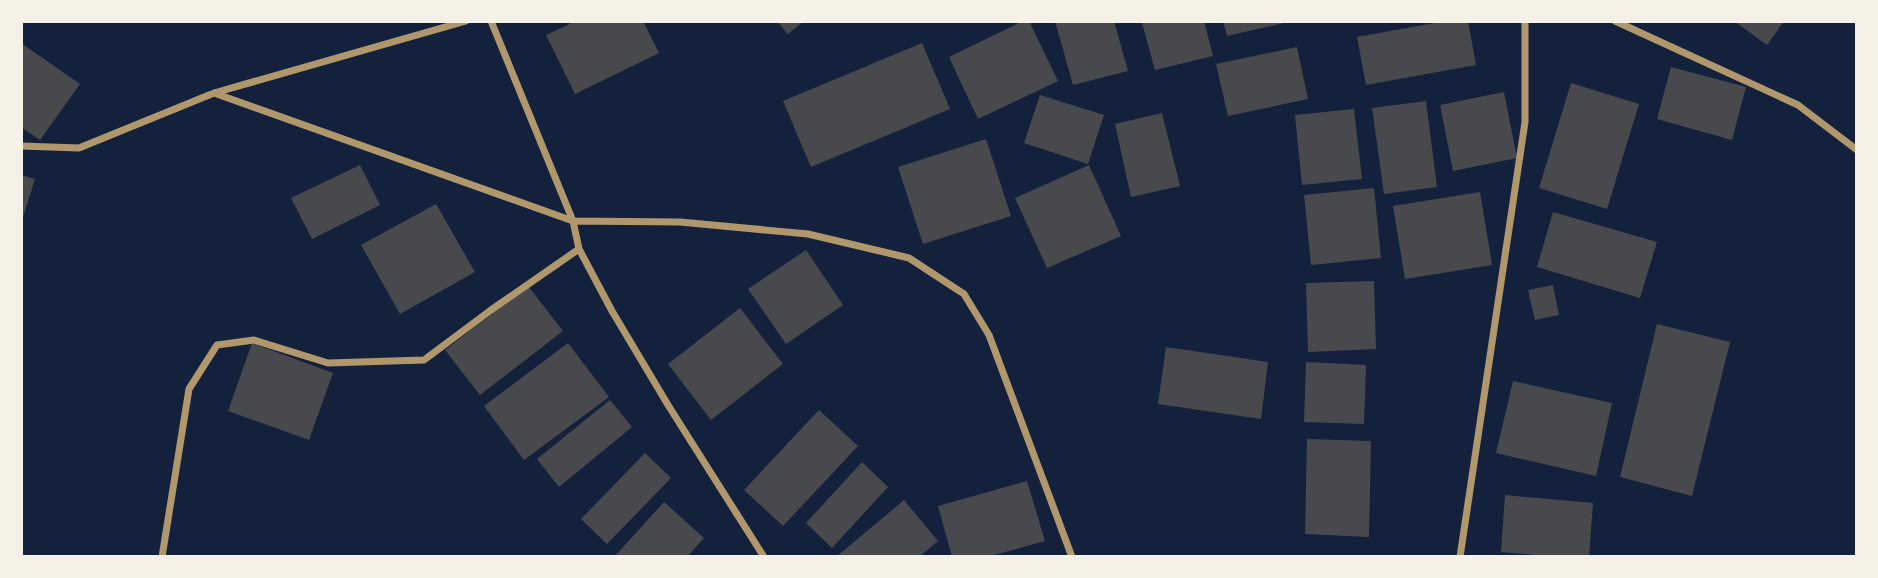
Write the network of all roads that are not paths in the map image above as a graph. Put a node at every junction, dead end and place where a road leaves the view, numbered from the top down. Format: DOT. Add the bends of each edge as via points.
graph roads {
  1 [pos="466,21"];
  2 [pos="491,21"];
  3 [pos="1525,21"];
  4 [pos="1615,21"];
  5 [pos="214,93"];
  6 [pos="21,146"];
  7 [pos="1857,150"];
  8 [pos="573,220"];
  9 [pos="579,249"];
  10 [pos="162,557"];
  11 [pos="764,557"];
  12 [pos="1072,557"];
  13 [pos="1460,557"];
  1 -- 5 [label="street"];
  2 -- 8 [label="street"];
  3 -- 13 [label="street" via="1525,122"];
  4 -- 7 [label="street" via="1798,105"];
  5 -- 6 [label="street" via="79,149"];
  5 -- 8 [label="street"];
  8 -- 9 [label="street"];
  8 -- 12 [label="street" via="680,222 808,234 909,258 964,293 989,335"];
  9 -- 10 [label="street" via="424,360 328,363 254,340 217,345 189,388"];
  9 -- 11 [label="street" via="668,405"];
}
